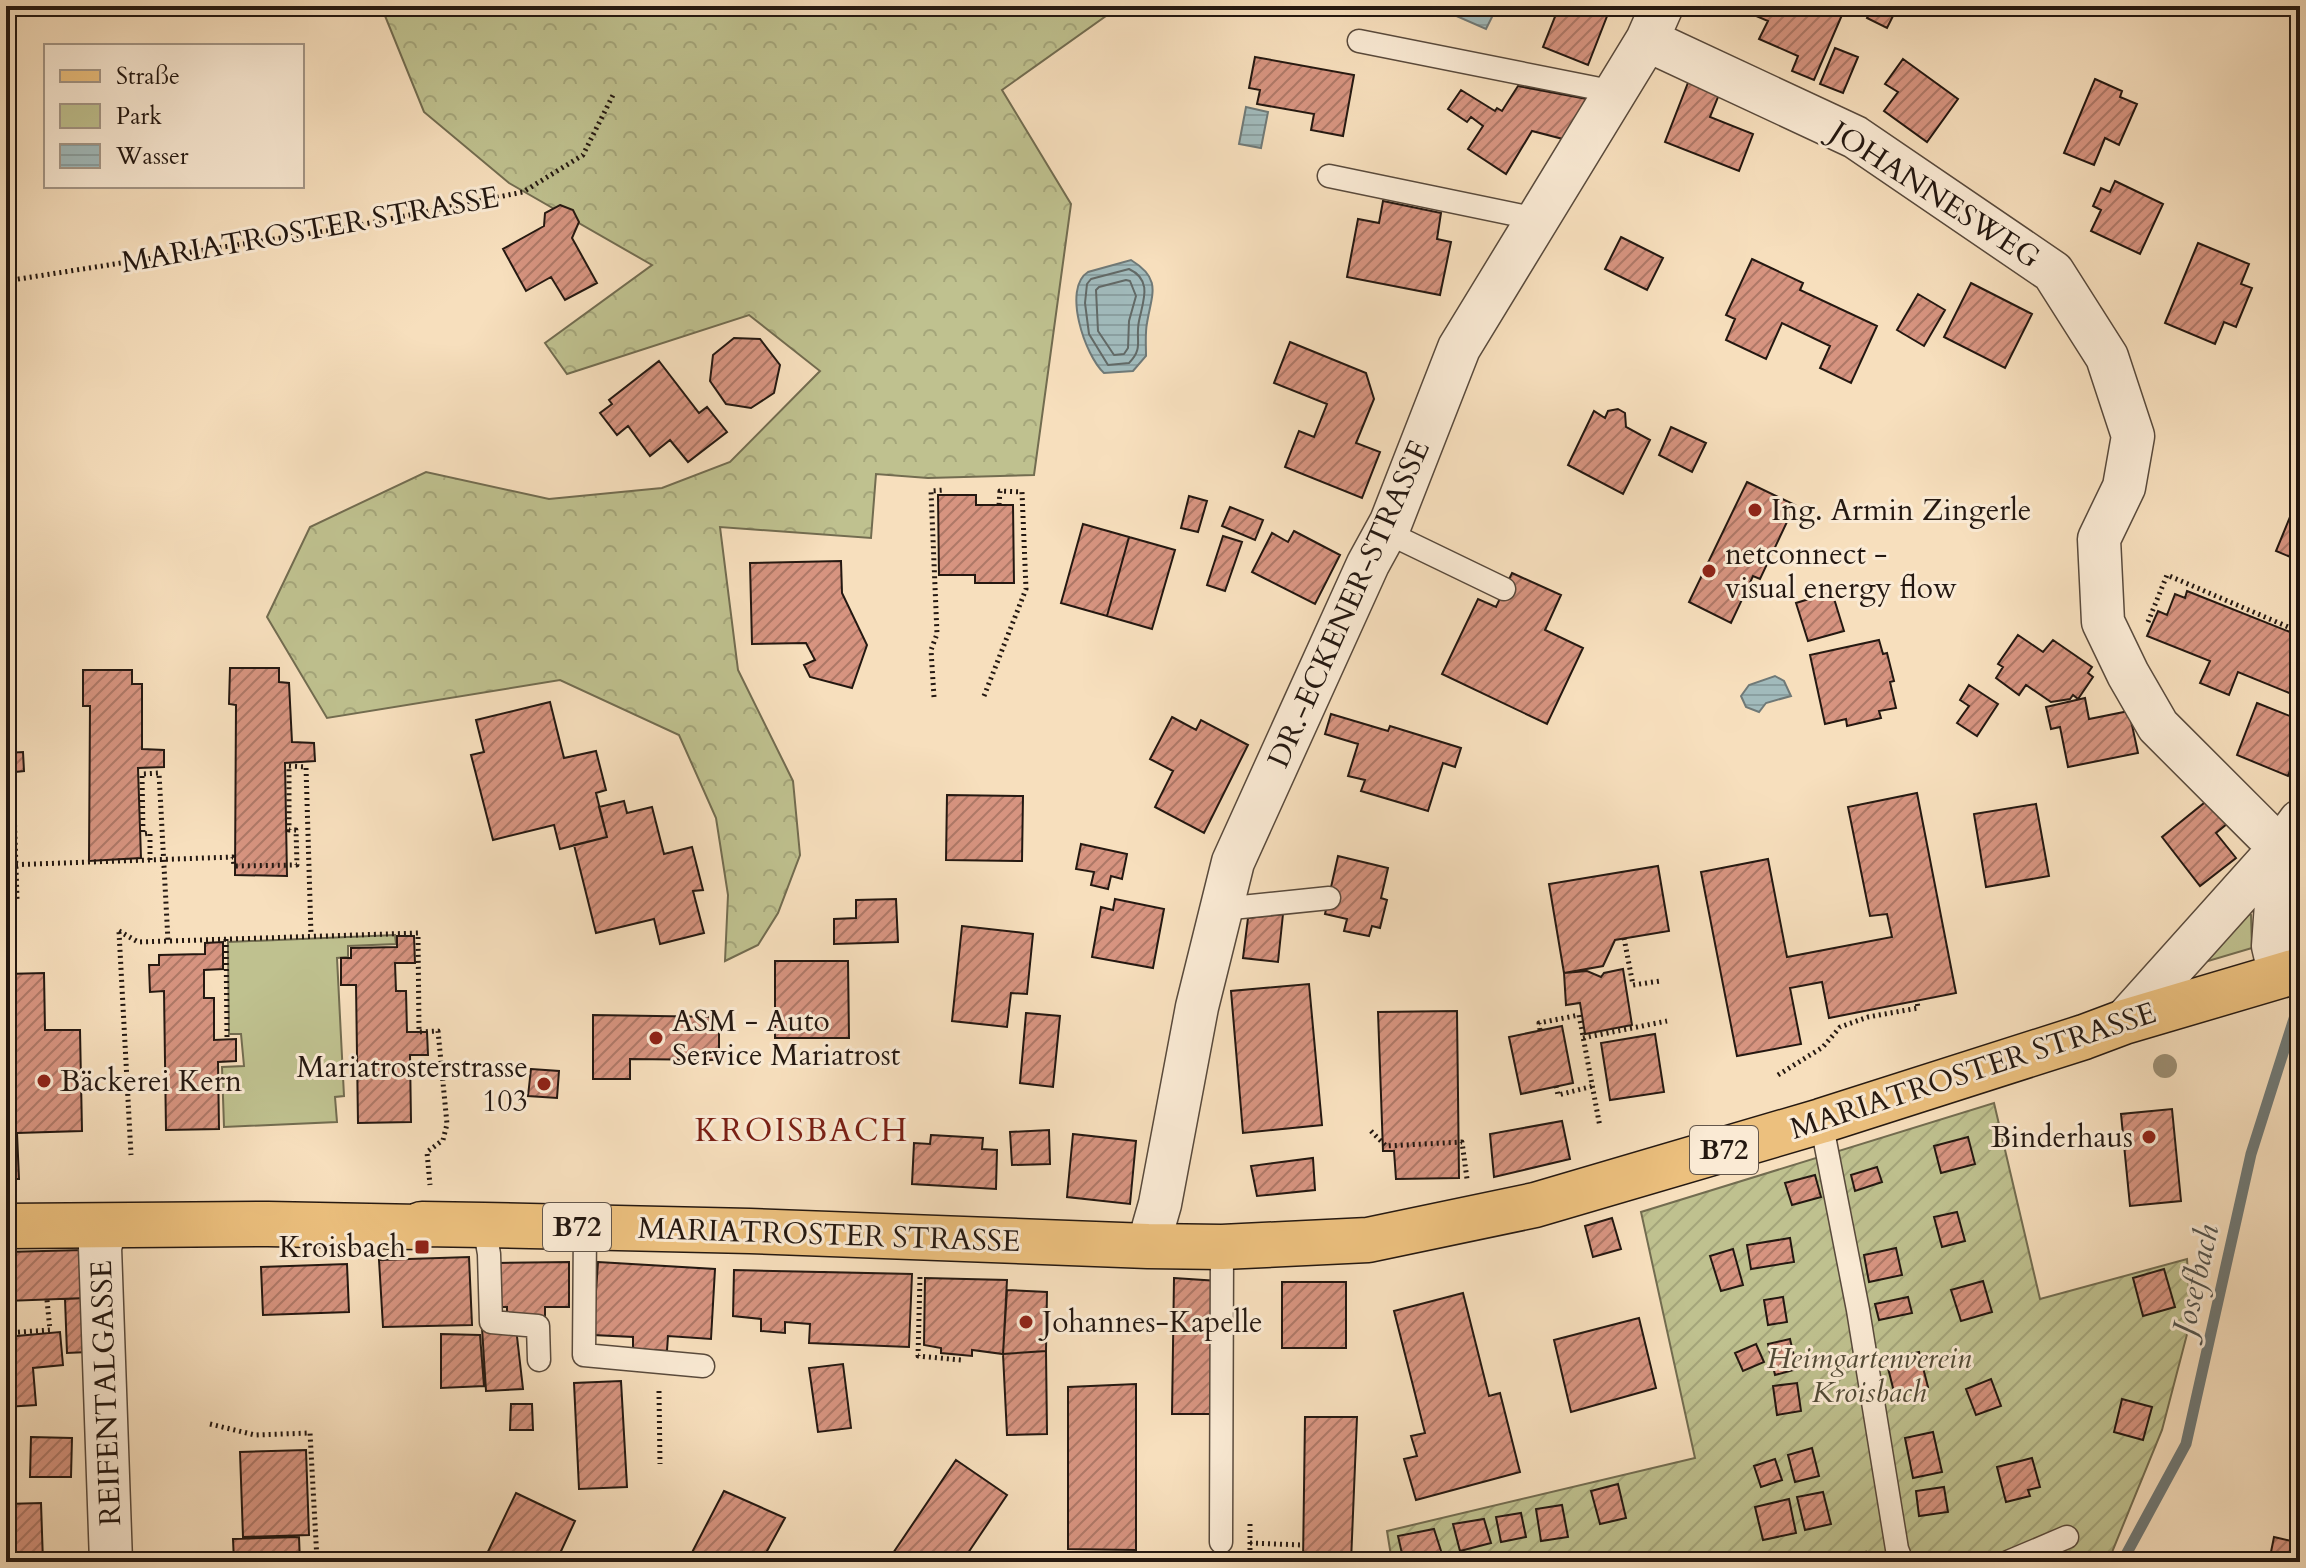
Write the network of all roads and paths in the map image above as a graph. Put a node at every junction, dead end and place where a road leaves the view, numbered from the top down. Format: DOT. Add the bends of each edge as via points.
graph roads {
  1 [pos="1654,23"];
  2 [pos="1359,41"];
  3 [pos="1615,92"];
  4 [pos="614,93"];
  5 [pos="1329,176"];
  6 [pos="1537,219"];
  7 [pos="6,281"];
  8 [pos="944,490"];
  9 [pos="999,505"];
  10 [pos="1386,532"];
  11 [pos="1504,589"];
  12 [pos="2300,632"];
  13 [pos="2128,674"];
  14 [pos="984,696"];
  15 [pos="934,697"];
  16 [pos="6,779"];
  17 [pos="2290,834"];
  18 [pos="6,845"];
  19 [pos="150,860"];
  20 [pos="1329,898"];
  21 [pos="17,899"];
  22 [pos="1222,909"];
  23 [pos="311,935"];
  24 [pos="1624,938"];
  25 [pos="226,939"];
  26 [pos="168,941"];
  27 [pos="2288,973"];
  28 [pos="1660,981"];
  29 [pos="1917,1001"];
  30 [pos="1667,1021"];
  31 [pos="2124,1022"];
  32 [pos="1540,1030"];
  33 [pos="1583,1038"];
  34 [pos="227,1039"];
  35 [pos="1778,1075"];
  36 [pos="1556,1086"];
  37 [pos="1593,1086"];
  38 [pos="1821,1121"];
  39 [pos="1600,1127"];
  40 [pos="1371,1131"];
  41 [pos="131,1155"];
  42 [pos="430,1191"];
  43 [pos="1469,1192"];
  44 [pos="107,1225"];
  45 [pos="484,1225"];
  46 [pos="6,1226"];
  47 [pos="585,1228"];
  48 [pos="1148,1246"];
  49 [pos="1222,1247"];
  50 [pos="920,1272"];
  51 [pos="47,1300"];
  52 [pos="6,1333"];
  53 [pos="539,1360"];
  54 [pos="961,1360"];
  55 [pos="658,1362"];
  56 [pos="703,1366"];
  57 [pos="210,1424"];
  58 [pos="660,1464"];
  59 [pos="1250,1524"];
  60 [pos="2067,1537"];
  61 [pos="1221,1542"];
  62 [pos="1303,1545"];
  63 [pos="1900,1556"];
  64 [pos="111,1562"];
  65 [pos="304,1562"];
  66 [pos="1250,1562"];
  67 [pos="1825,1562"];
  68 [pos="2008,1562"];
  1 -- 3 [label="street, DR.-ECKENER-STRASSE"];
  1 -- 13 [label="street, JOHANNESWEG" via="1855,137 2053,272 2107,357 2133,436 2124,487 2099,539 2103,622"];
  2 -- 3 [label="lane"];
  3 -- 6 [label="street, DR.-ECKENER-STRASSE"];
  4 -- 7 [label="path, MARIATROSTER STRASSE" via="583,155 523,192 345,228"];
  5 -- 6 [label="lane"];
  6 -- 10 [label="street, DR.-ECKENER-STRASSE" via="1459,348"];
  8 -- 15 [label="path" via="931,491"];
  9 -- 14 [label="path" via="1000,491 1022,492 1026,589"];
  10 -- 11 [label="lane"];
  10 -- 22 [label="street, DR.-ECKENER-STRASSE" via="1233,862"];
  12 -- 13 [label="path" via="2167,575"];
  13 -- 17 [label="street, JOHANNESWEG" via="2158,726"];
  16 -- 21 [label="path" via="13,778"];
  17 -- 27 [label="street" via="2273,946"];
  17 -- 31 [label="street"];
  18 -- 19 [label="path, bridge" via="6,865"];
  19 -- 23 [label="path, bridge" via="233,857 234,866 297,865 296,830 289,830 289,766 306,767"];
  19 -- 26 [label="path" via="150,833 143,834 142,774 159,773"];
  20 -- 22 [label="lane"];
  22 -- 48 [label="street, DR.-ECKENER-STRASSE"];
  23 -- 25 [label="path"];
  23 -- 42 [label="path" via="418,933 419,1032 438,1031 447,1124 443,1140 427,1152"];
  24 -- 28 [label="path" via="1633,985"];
  25 -- 26 [label="path"];
  25 -- 34 [label="path"];
  26 -- 41 [label="path" via="138,942 119,931"];
  27 -- 31 [label="main road, MARIATROSTER STRASSE / B72"];
  29 -- 35 [label="path" via="1918,1008 1840,1027 1823,1047"];
  30 -- 33 [label="path"];
  31 -- 38 [label="main road, MARIATROSTER STRASSE / B72"];
  32 -- 33 [label="path" via="1539,1023 1579,1015"];
  33 -- 37 [label="path"];
  36 -- 37 [label="path" via="1558,1095"];
  37 -- 39 [label="path"];
  38 -- 49 [label="main road, MARIATROSTER STRASSE / B72" via="1535,1205 1442,1225 1368,1240"];
  38 -- 63 [label="lane"];
  40 -- 43 [label="path" via="1386,1146 1462,1142"];
  44 -- 45 [label="main road, MARIATROSTER STRASSE / B72"];
  44 -- 46 [label="main road, MARIATROSTER STRASSE / B72"];
  44 -- 64 [label="street, REIFENTALGASSE" via="100,1247"];
  45 -- 47 [label="main road, MARIATROSTER STRASSE / B72"];
  45 -- 53 [label="lane" via="491,1322 538,1326"];
  47 -- 48 [label="main road, MARIATROSTER STRASSE / B72"];
  47 -- 55 [label="lane" via="584,1355"];
  48 -- 49 [label="main road, MARIATROSTER STRASSE / B72"];
  49 -- 61 [label="lane"];
  50 -- 54 [label="path" via="918,1356"];
  51 -- 52 [label="path" via="50,1330"];
  55 -- 56 [label="lane"];
  55 -- 58 [label="path"];
  57 -- 65 [label="path" via="255,1435 310,1433 317,1560"];
  59 -- 66 [label="path, bridge"];
  60 -- 68 [label="lane"];
  61 -- 62 [label="path"];
  63 -- 67 [label="path"];
}
